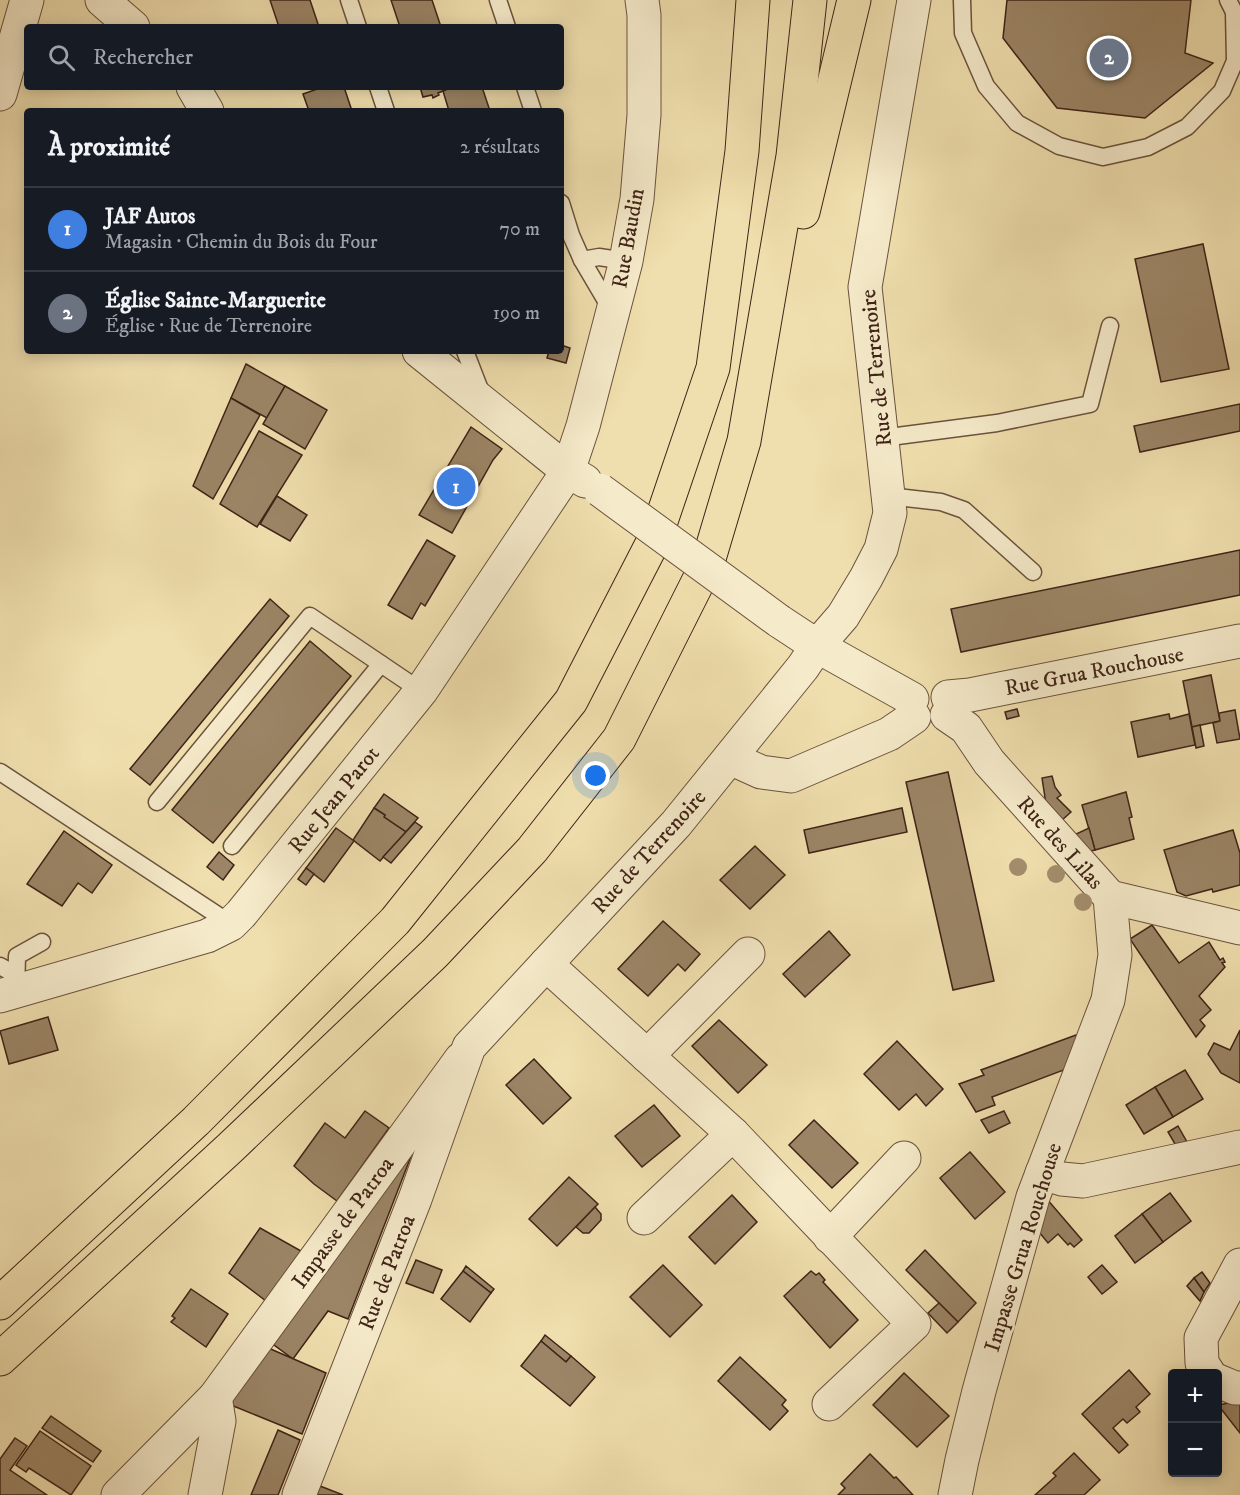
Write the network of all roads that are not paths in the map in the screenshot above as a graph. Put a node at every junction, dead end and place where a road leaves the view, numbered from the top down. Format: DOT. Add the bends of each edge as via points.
graph roads {
  1 [pos="27,0"];
  2 [pos="102,0"];
  3 [pos="349,0"];
  4 [pos="498,0"];
  5 [pos="642,0"];
  6 [pos="753,0"];
  7 [pos="810,0"];
  8 [pos="854,0"];
  9 [pos="914,0"];
  10 [pos="962,0"];
  11 [pos="1228,0"];
  12 [pos="130,24"];
  13 [pos="357,24"];
  14 [pos="506,24"];
  15 [pos="195,90"];
  16 [pos="379,90"];
  17 [pos="526,90"];
  18 [pos="0,94"];
  19 [pos="205,108"];
  20 [pos="385,108"];
  21 [pos="532,108"];
  22 [pos="564,212"];
  23 [pos="582,260"];
  24 [pos="626,261"];
  25 [pos="613,311"];
  26 [pos="1110,326"];
  27 [pos="423,354"];
  28 [pos="466,354"];
  29 [pos="486,405"];
  30 [pos="882,438"];
  31 [pos="744,441"];
  32 [pos="568,471"];
  33 [pos="888,496"];
  34 [pos="1033,572"];
  35 [pos="1240,641"];
  36 [pos="817,646"];
  37 [pos="381,664"];
  38 [pos="421,691"];
  39 [pos="947,706"];
  40 [pos="913,708"];
  41 [pos="730,758"];
  42 [pos="0,772"];
  43 [pos="157,802"];
  44 [pos="232,846"];
  45 [pos="1110,897"];
  46 [pos="231,924"];
  47 [pos="1240,928"];
  48 [pos="42,942"];
  49 [pos="748,954"];
  50 [pos="546,964"];
  51 [pos="8,982"];
  52 [pos="469,1047"];
  53 [pos="647,1056"];
  54 [pos="732,1134"];
  55 [pos="1240,1147"];
  56 [pos="904,1158"];
  57 [pos="1042,1173"];
  58 [pos="644,1218"];
  59 [pos="830,1237"];
  60 [pos="1240,1265"];
  61 [pos="0,1303"];
  62 [pos="0,1359"];
  63 [pos="1206,1369"];
  64 [pos="1222,1383"];
  65 [pos="1240,1388"];
  66 [pos="215,1397"];
  67 [pos="829,1404"];
  68 [pos="118,1495"];
  69 [pos="204,1495"];
  70 [pos="299,1495"];
  71 [pos="955,1495"];
  1 -- 18 [label="street"];
  2 -- 12 [label="street"];
  3 -- 13 [label="lane"];
  4 -- 14 [label="lane"];
  5 -- 24 [label="street, Rue Baudin" via="644,115"];
  6 -- 61 [label="highway" via="742,151 712,368 656,536 571,701 396,921 196,1121"];
  7 -- 31 [label="highway" via="793,156"];
  8 -- 31 [label="highway"];
  9 -- 30 [label="street, Rue de Terrenoire" via="865,287"];
  10 -- 11 [label="lane" via="963,33 986,86 1017,123 1059,146 1102,157 1148,147 1187,127 1222,91 1235,61 1234,12"];
  15 -- 19 [label="street"];
  16 -- 20 [label="lane"];
  17 -- 21 [label="lane"];
  22 -- 23 [label="lane"];
  23 -- 24 [label="lane" via="599,257"];
  23 -- 25 [label="lane"];
  24 -- 25 [label="street, Rue Baudin"];
  25 -- 32 [label="street, Rue Baudin"];
  26 -- 30 [label="lane" via="1090,404 997,423"];
  27 -- 29 [label="street"];
  28 -- 29 [label="lane"];
  29 -- 32 [label="street"];
  30 -- 33 [label="street, Rue de Terrenoire"];
  31 -- 62 [label="highway" via="708,562 619,739 532,850 435,953"];
  32 -- 36 [label="street, bridge"];
  32 -- 38 [label="street, Rue Jean Parot"];
  33 -- 34 [label="lane" via="941,502 964,510"];
  33 -- 36 [label="street, Rue de Terrenoire" via="890,513 881,549 843,616"];
  35 -- 39 [label="street, Rue Grua Rouchouse" via="970,695"];
  36 -- 40 [label="street"];
  36 -- 41 [label="street, Rue de Terrenoire"];
  37 -- 38 [label="lane"];
  37 -- 43 [label="lane" via="310,616"];
  37 -- 44 [label="lane"];
  38 -- 46 [label="street, Rue Jean Parot"];
  39 -- 40 [label="street" via="943,690 925,686 917,691"];
  39 -- 45 [label="street, Rue des Lilas" via="989,762"];
  40 -- 41 [label="street" via="889,734 791,776 761,772"];
  41 -- 50 [label="street, Rue de Terrenoire" via="676,824"];
  42 -- 46 [label="lane"];
  45 -- 47 [label="street, Rue des Lilas"];
  45 -- 57 [label="street, Impasse Grua Rouchouse" via="1116,955 1108,1000"];
  46 -- 51 [label="street, Rue Jean Parot" via="207,936"];
  48 -- 51 [label="lane" via="17,956"];
  49 -- 53 [label="street"];
  50 -- 52 [label="street, Rue de Terrenoire"];
  50 -- 53 [label="street"];
  52 -- 66 [label="street, Impasse de Patroa"];
  52 -- 70 [label="street, Rue de Patroa" via="415,1199"];
  53 -- 54 [label="street"];
  54 -- 58 [label="street"];
  54 -- 59 [label="street"];
  55 -- 57 [label="street" via="1083,1181"];
  56 -- 59 [label="street"];
  57 -- 71 [label="street, Impasse Grua Rouchouse" via="982,1380"];
  59 -- 67 [label="street" via="914,1324"];
  60 -- 63 [label="street" via="1201,1338"];
  64 -- 65 [label="street"];
  66 -- 68 [label="street, Impasse de Patroa"];
  66 -- 69 [label="street" via="219,1421"];
}
